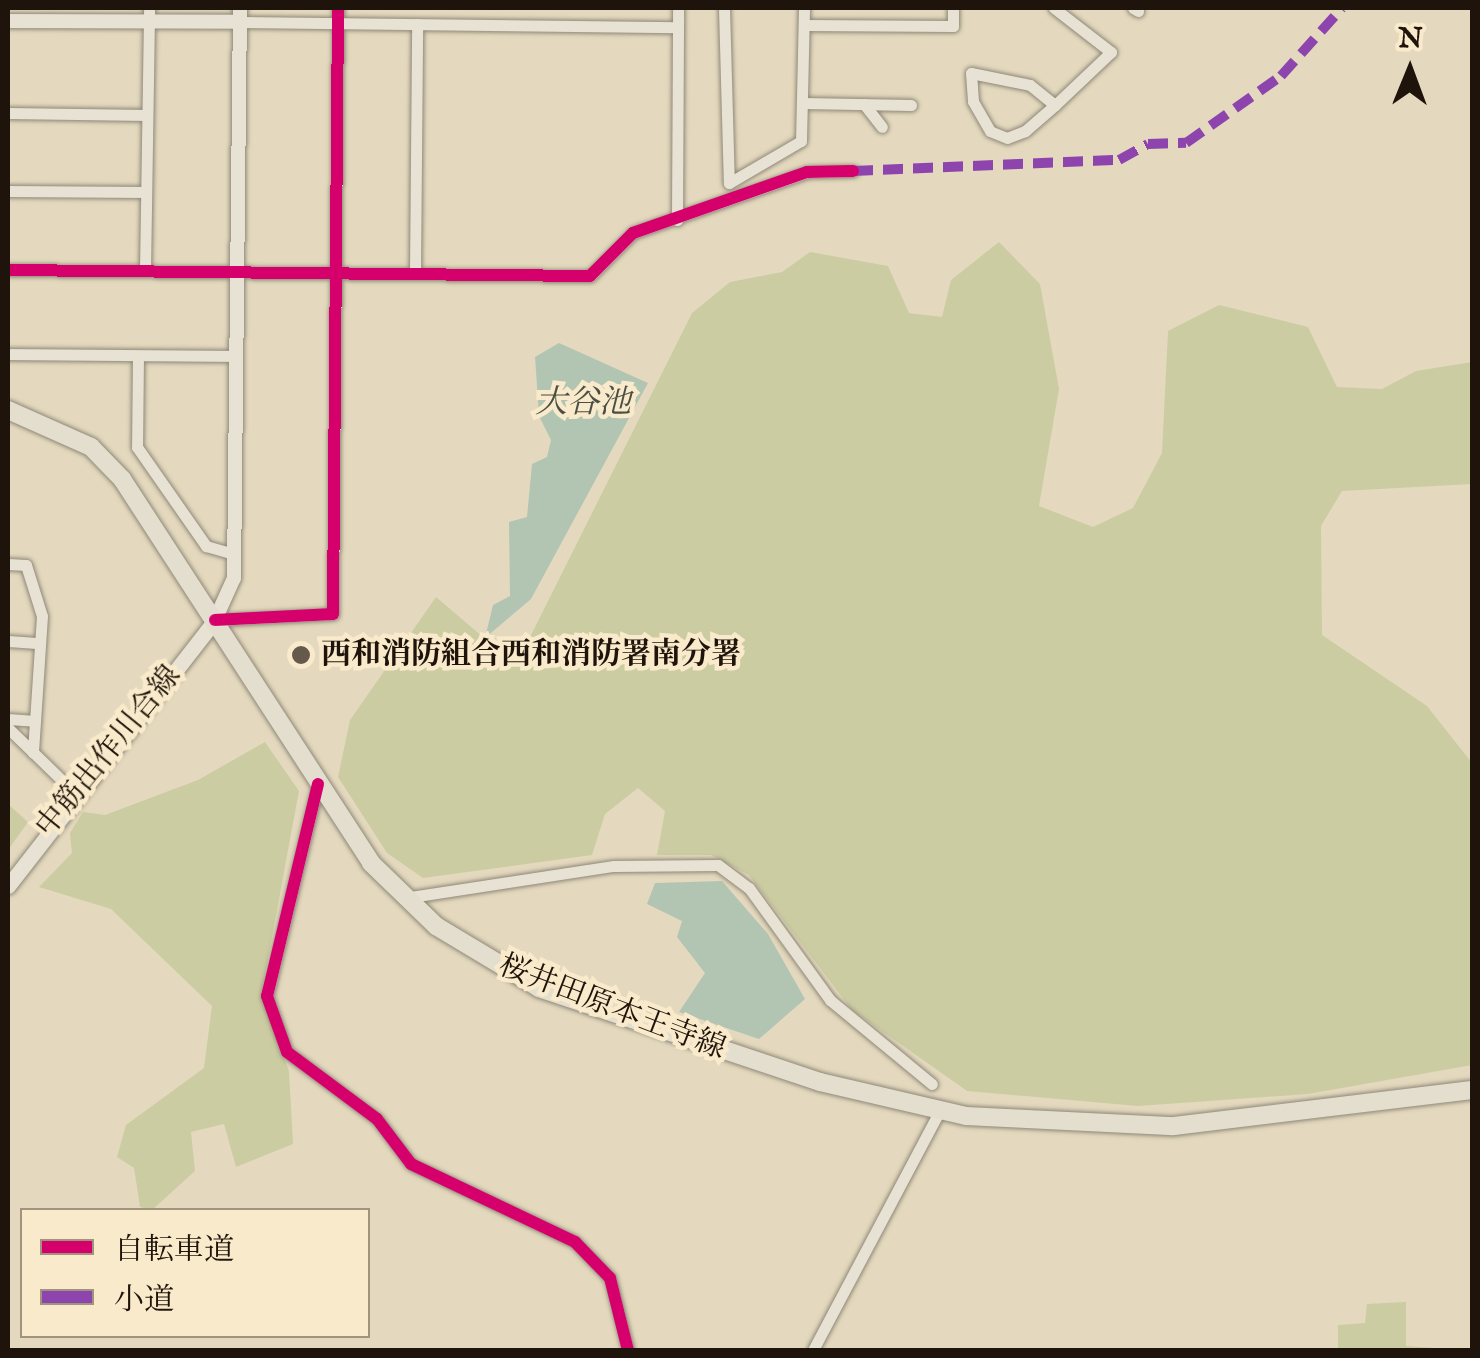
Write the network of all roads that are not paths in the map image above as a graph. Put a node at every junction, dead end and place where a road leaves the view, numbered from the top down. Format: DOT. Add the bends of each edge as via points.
graph roads {
  1 [pos="338,8"];
  2 [pos="678,8"];
  3 [pos="724,8"];
  4 [pos="804,8"];
  5 [pos="953,8"];
  6 [pos="1054,8"];
  7 [pos="149,15"];
  8 [pos="240,15"];
  9 [pos="8,20"];
  10 [pos="338,24"];
  11 [pos="417,24"];
  12 [pos="804,25"];
  13 [pos="678,27"];
  14 [pos="803,103"];
  15 [pos="864,104"];
  16 [pos="911,105"];
  17 [pos="1055,105"];
  18 [pos="8,113"];
  19 [pos="147,115"];
  20 [pos="882,127"];
  21 [pos="853,170"];
  22 [pos="8,191"];
  23 [pos="146,192"];
  24 [pos="677,220"];
  25 [pos="8,270"];
  26 [pos="145,271"];
  27 [pos="237,273"];
  28 [pos="336,274"];
  29 [pos="415,274"];
  30 [pos="8,354"];
  31 [pos="138,356"];
  32 [pos="236,356"];
  33 [pos="8,410"];
  34 [pos="234,554"];
  35 [pos="8,564"];
  36 [pos="214,620"];
  37 [pos="8,641"];
  38 [pos="40,643"];
  39 [pos="8,719"];
  40 [pos="36,721"];
  41 [pos="8,728"];
  42 [pos="34,753"];
  43 [pos="318,784"];
  44 [pos="76,794"];
  45 [pos="8,886"];
  46 [pos="404,898"];
  47 [pos="932,1084"];
  48 [pos="1472,1090"];
  49 [pos="939,1112"];
  50 [pos="628,1350"];
  51 [pos="813,1350"];
  1 -- 10 [label="street"];
  2 -- 13 [label="street"];
  3 -- 14 [label="street" via="724,180 801,142"];
  4 -- 12 [label="street"];
  5 -- 12 [label="street" via="952,26"];
  6 -- 17 [label="street" via="1111,52"];
  7 -- 8 [label="street"];
  7 -- 9 [label="street"];
  7 -- 19 [label="street"];
  8 -- 10 [label="street"];
  8 -- 27 [label="street"];
  10 -- 11 [label="street"];
  10 -- 28 [label="street"];
  11 -- 13 [label="street"];
  11 -- 29 [label="street"];
  12 -- 14 [label="street"];
  13 -- 24 [label="street"];
  14 -- 15 [label="street"];
  15 -- 16 [label="street"];
  15 -- 20 [label="street"];
  17 -- 17 [label="street" via="1030,85 972,73 972,101 990,131 1007,138"];
  18 -- 19 [label="street"];
  19 -- 23 [label="street"];
  21 -- 24 [label="street" via="807,172"];
  22 -- 23 [label="street"];
  23 -- 26 [label="street"];
  24 -- 29 [label="street" via="634,233 590,276"];
  25 -- 26 [label="street"];
  26 -- 27 [label="street"];
  27 -- 28 [label="street"];
  27 -- 32 [label="street"];
  28 -- 29 [label="street"];
  28 -- 36 [label="street" via="333,614"];
  30 -- 31 [label="street"];
  31 -- 32 [label="street"];
  31 -- 34 [label="street" via="138,447 206,546"];
  32 -- 34 [label="street"];
  33 -- 36 [label="main road, 桜井田原本王寺線" via="92,447"];
  34 -- 36 [label="street"];
  35 -- 38 [label="street" via="26,565"];
  36 -- 43 [label="main road, 桜井田原本王寺線"];
  36 -- 44 [label="main road, 中筋出作川合線"];
  37 -- 38 [label="street"];
  38 -- 40 [label="street"];
  39 -- 40 [label="street"];
  40 -- 42 [label="street"];
  41 -- 42 [label="street"];
  42 -- 44 [label="street"];
  43 -- 46 [label="main road, 桜井田原本王寺線"];
  43 -- 50 [label="street" via="267,996 286,1052 377,1119 423,1172 575,1242 610,1278"];
  44 -- 45 [label="main road, 中筋出作川合線"];
  46 -- 47 [label="street" via="614,866 718,865 750,888 830,1000"];
  46 -- 49 [label="main road, 桜井田原本王寺線" via="479,958 539,988 820,1082"];
  48 -- 49 [label="main road, 桜井田原本王寺線" via="1174,1126"];
  49 -- 51 [label="street"];
}
